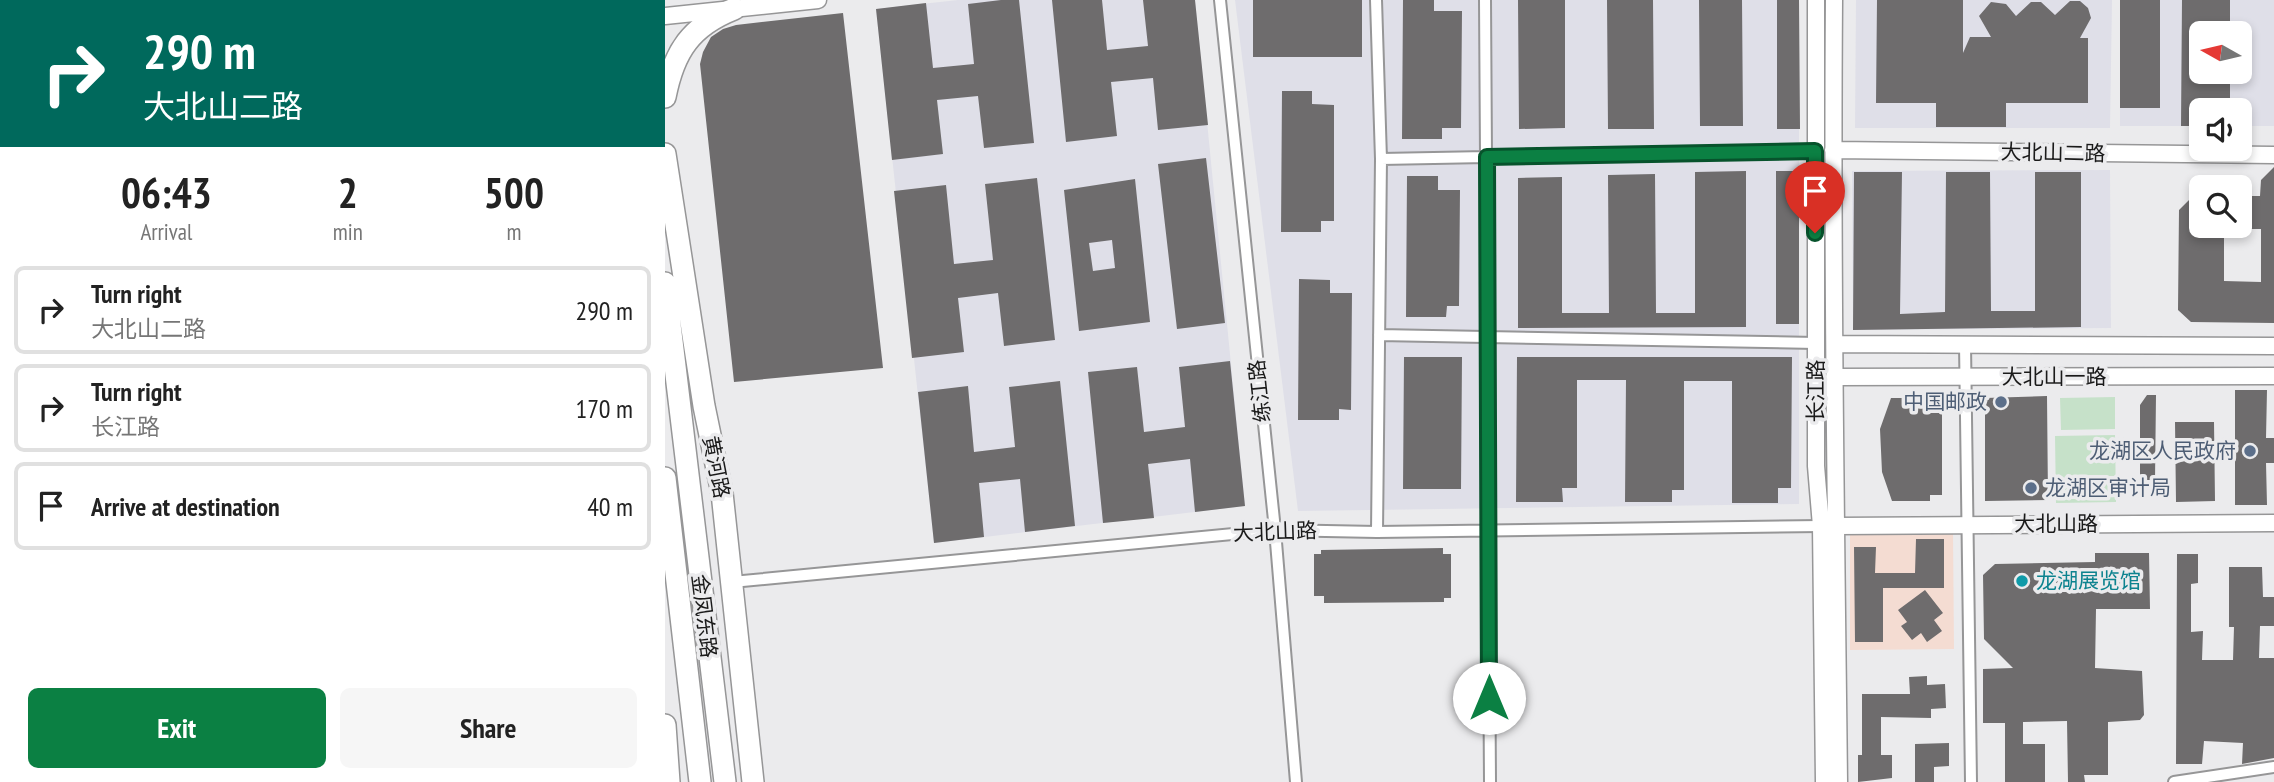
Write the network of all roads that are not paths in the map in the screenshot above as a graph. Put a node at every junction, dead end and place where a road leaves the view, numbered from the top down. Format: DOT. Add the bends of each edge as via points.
graph roads {
  1 [pos="818,0"];
  2 [pos="1220,0"];
  3 [pos="1376,0"];
  4 [pos="1485,0"];
  5 [pos="1816,0"];
  6 [pos="1835,0"];
  7 [pos="734,9"];
  8 [pos="665,16"];
  9 [pos="665,97"];
  10 [pos="1833,150"];
  11 [pos="1815,151"];
  12 [pos="665,154"];
  13 [pos="2274,156"];
  14 [pos="1487,157"];
  15 [pos="1381,159"];
  16 [pos="665,283"];
  17 [pos="1379,335"];
  18 [pos="1487,337"];
  19 [pos="1816,343"];
  20 [pos="1835,344"];
  21 [pos="1965,344"];
  22 [pos="2274,346"];
  23 [pos="2274,376"];
  24 [pos="1834,377"];
  25 [pos="1965,377"];
  26 [pos="665,478"];
  27 [pos="2274,523"];
  28 [pos="1966,525"];
  29 [pos="1821,526"];
  30 [pos="1838,526"];
  31 [pos="1275,530"];
  32 [pos="1488,530"];
  33 [pos="1377,532"];
  34 [pos="732,582"];
  35 [pos="692,711"];
  36 [pos="665,725"];
  37 [pos="2274,766"];
  38 [pos="669,782"];
  39 [pos="692,782"];
  40 [pos="700,782"];
  41 [pos="725,782"];
  42 [pos="753,782"];
  43 [pos="1296,782"];
  44 [pos="1490,782"];
  45 [pos="1824,782"];
  46 [pos="1839,782"];
  47 [pos="1971,782"];
  48 [pos="2174,782"];
  1 -- 7 [label="street"];
  2 -- 31 [label="street, 练江路"];
  3 -- 15 [label="street"];
  4 -- 14 [label="street"];
  5 -- 11 [label="street, 长江路"];
  6 -- 10 [label="street, 长江路"];
  7 -- 8 [label="street"];
  7 -- 9 [label="highway" via="702,24 683,46"];
  10 -- 13 [label="street, 大北山二路"];
  10 -- 20 [label="street, 长江路"];
  11 -- 14 [label="street"];
  11 -- 19 [label="street, 长江路"];
  12 -- 34 [label="highway, 黄河路" via="722,493"];
  14 -- 15 [label="street"];
  14 -- 18 [label="street"];
  15 -- 17 [label="street"];
  16 -- 41 [label="highway, 金凤东路"];
  17 -- 18 [label="street"];
  17 -- 33 [label="street"];
  18 -- 19 [label="street"];
  18 -- 32 [label="street"];
  19 -- 29 [label="street, 长江路"];
  20 -- 21 [label="street, 大北山一路"];
  20 -- 24 [label="street, 长江路"];
  21 -- 22 [label="street, 大北山一路"];
  21 -- 25 [label="street"];
  23 -- 25 [label="street, 大北山一路"];
  24 -- 25 [label="street, 大北山一路"];
  24 -- 30 [label="street, 长江路"];
  25 -- 28 [label="street"];
  26 -- 35 [label="highway"];
  27 -- 28 [label="street, 大北山路"];
  28 -- 30 [label="street, 大北山路"];
  28 -- 47 [label="street"];
  29 -- 32 [label="street, 大北山路"];
  29 -- 45 [label="street, 长江路"];
  30 -- 46 [label="street, 长江路"];
  31 -- 33 [label="street, 大北山路"];
  31 -- 34 [label="street, 大北山路"];
  31 -- 43 [label="street, 练江路"];
  32 -- 33 [label="street, 大北山路"];
  32 -- 44 [label="street"];
  34 -- 42 [label="highway, 黄河路"];
  35 -- 39 [label="highway"];
  35 -- 40 [label="highway"];
  36 -- 38 [label="highway"];
  37 -- 48 [label="street"];
}
